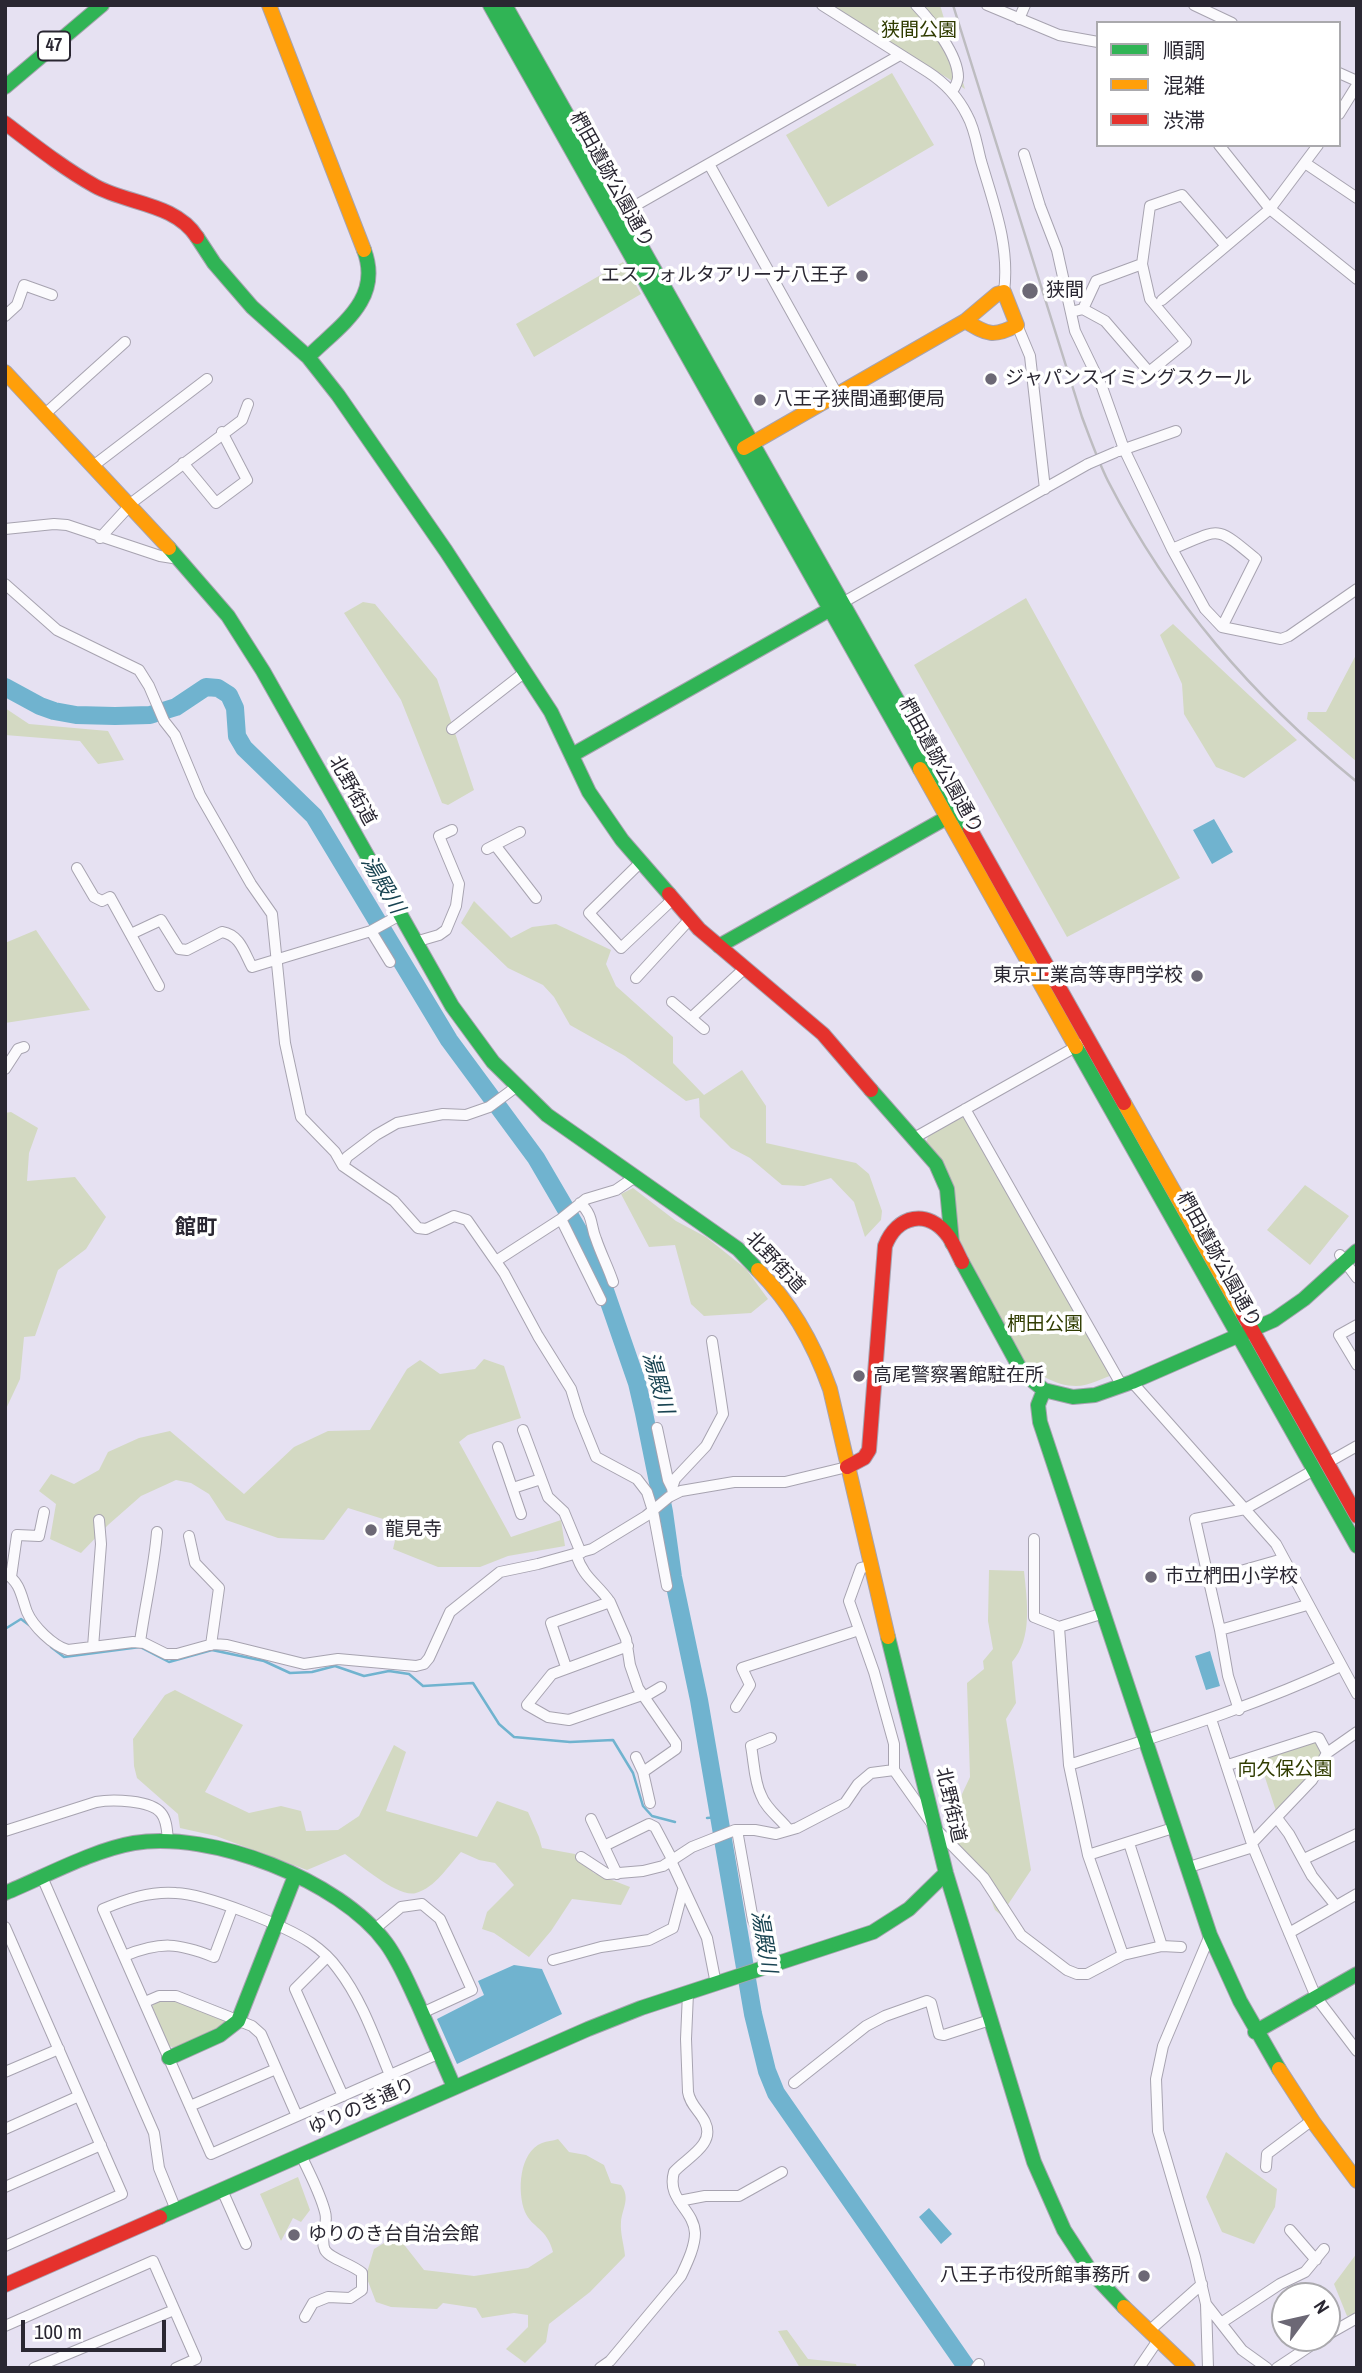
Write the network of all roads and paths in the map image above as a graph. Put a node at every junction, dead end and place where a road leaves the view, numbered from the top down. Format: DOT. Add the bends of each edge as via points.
graph roads {
  1 [pos="102,5"];
  2 [pos="269,5"];
  3 [pos="490,5"];
  4 [pos="505,5"];
  5 [pos="822,5"];
  6 [pos="916,5"];
  7 [pos="987,5"];
  8 [pos="1025,5"];
  9 [pos="1194,5"];
  10 [pos="1208,8"];
  11 [pos="1019,19"];
  12 [pos="1229,21"];
  13 [pos="1096,42"];
  14 [pos="900,55"];
  15 [pos="1341,73"];
  16 [pos="1357,83"];
  17 [pos="5,87"];
  18 [pos="952,92"];
  19 [pos="1341,111"];
  20 [pos="5,122"];
  21 [pos="1221,147"];
  22 [pos="1317,147"];
  23 [pos="1024,154"];
  24 [pos="1305,163"];
  25 [pos="709,164"];
  26 [pos="1357,198"];
  27 [pos="1270,209"];
  28 [pos="616,216"];
  29 [pos="1226,246"];
  30 [pos="1142,264"];
  31 [pos="1357,279"];
  32 [pos="1004,292"];
  33 [pos="52,295"];
  34 [pos="1162,300"];
  35 [pos="1077,310"];
  36 [pos="5,316"];
  37 [pos="965,321"];
  38 [pos="1017,326"];
  39 [pos="125,342"];
  40 [pos="308,357"];
  41 [pos="5,372"];
  42 [pos="206,378"];
  43 [pos="837,394"];
  44 [pos="248,404"];
  45 [pos="45,414"];
  46 [pos="1176,431"];
  47 [pos="222,432"];
  48 [pos="746,446"];
  49 [pos="1120,450"];
  50 [pos="183,463"];
  51 [pos="93,466"];
  52 [pos="1045,489"];
  53 [pos="129,505"];
  54 [pos="5,529"];
  55 [pos="100,538"];
  56 [pos="1172,549"];
  57 [pos="180,559"];
  58 [pos="5,584"];
  59 [pos="1357,589"];
  60 [pos="836,606"];
  61 [pos="1222,627"];
  62 [pos="525,672"];
  63 [pos="452,729"];
  64 [pos="572,755"];
  65 [pos="953,814"];
  66 [pos="453,830"];
  67 [pos="520,832"];
  68 [pos="641,862"];
  69 [pos="77,868"];
  70 [pos="536,898"];
  71 [pos="673,899"];
  72 [pos="394,919"];
  73 [pos="690,919"];
  74 [pos="373,930"];
  75 [pos="131,934"];
  76 [pos="415,943"];
  77 [pos="719,946"];
  78 [pos="278,960"];
  79 [pos="390,962"];
  80 [pos="745,968"];
  81 [pos="636,978"];
  82 [pos="159,986"];
  83 [pos="672,1002"];
  84 [pos="691,1018"];
  85 [pos="704,1029"];
  86 [pos="1082,1043"];
  87 [pos="24,1046"];
  88 [pos="5,1069"];
  89 [pos="516,1087"];
  90 [pos="965,1109"];
  91 [pos="914,1138"];
  92 [pos="343,1166"];
  93 [pos="635,1177"];
  94 [pos="578,1205"];
  95 [pos="562,1218"];
  96 [pos="1357,1238"];
  97 [pos="952,1243"];
  98 [pos="1357,1251"];
  99 [pos="1343,1259"];
  100 [pos="496,1261"];
  101 [pos="1357,1278"];
  102 [pos="613,1282"];
  103 [pos="601,1300"];
  104 [pos="1357,1325"];
  105 [pos="1245,1332"];
  106 [pos="712,1341"];
  107 [pos="1357,1365"];
  108 [pos="1127,1385"];
  109 [pos="1044,1390"];
  110 [pos="657,1428"];
  111 [pos="523,1430"];
  112 [pos="1357,1446"];
  113 [pos="498,1447"];
  114 [pos="847,1467"];
  115 [pos="1321,1467"];
  116 [pos="541,1479"];
  117 [pos="513,1488"];
  118 [pos="671,1493"];
  119 [pos="1245,1508"];
  120 [pos="654,1510"];
  121 [pos="44,1513"];
  122 [pos="521,1514"];
  123 [pos="1357,1516"];
  124 [pos="99,1520"];
  125 [pos="157,1532"];
  126 [pos="189,1536"];
  127 [pos="1034,1539"];
  128 [pos="1357,1546"];
  129 [pos="579,1554"];
  130 [pos="1283,1559"];
  131 [pos="871,1566"];
  132 [pos="8,1575"];
  133 [pos="1209,1580"];
  134 [pos="667,1586"];
  135 [pos="610,1602"];
  136 [pos="1307,1605"];
  137 [pos="1104,1613"];
  138 [pos="1059,1628"];
  139 [pos="859,1630"];
  140 [pos="1220,1630"];
  141 [pos="140,1642"];
  142 [pos="211,1645"];
  143 [pos="93,1647"];
  144 [pos="628,1647"];
  145 [pos="1341,1666"];
  146 [pos="566,1667"];
  147 [pos="662,1687"];
  148 [pos="1357,1694"];
  149 [pos="643,1696"];
  150 [pos="736,1706"];
  151 [pos="1239,1710"];
  152 [pos="1212,1719"];
  153 [pos="910,1723"];
  154 [pos="1357,1732"];
  155 [pos="771,1738"];
  156 [pos="1144,1741"];
  157 [pos="894,1744"];
  158 [pos="1328,1753"];
  159 [pos="636,1758"];
  160 [pos="1069,1765"];
  161 [pos="1228,1765"];
  162 [pos="894,1770"];
  163 [pos="643,1772"];
  164 [pos="650,1803"];
  165 [pos="1277,1818"];
  166 [pos="591,1819"];
  167 [pos="935,1828"];
  168 [pos="1173,1828"];
  169 [pos="736,1830"];
  170 [pos="789,1830"];
  171 [pos="5,1831"];
  172 [pos="1357,1834"];
  173 [pos="168,1840"];
  174 [pos="1129,1843"];
  175 [pos="1252,1845"];
  176 [pos="604,1846"];
  177 [pos="1088,1855"];
  178 [pos="581,1857"];
  179 [pos="1304,1859"];
  180 [pos="672,1862"];
  181 [pos="1186,1868"];
  182 [pos="946,1873"];
  183 [pos="617,1874"];
  184 [pos="295,1875"];
  185 [pos="42,1877"];
  186 [pos="683,1890"];
  187 [pos="5,1893"];
  188 [pos="1357,1894"];
  189 [pos="1336,1906"];
  190 [pos="232,1909"];
  191 [pos="8,1924"];
  192 [pos="275,1926"];
  193 [pos="376,1928"];
  194 [pos="1289,1933"];
  195 [pos="1210,1935"];
  196 [pos="1162,1946"];
  197 [pos="1181,1947"];
  198 [pos="10,1949"];
  199 [pos="1123,1955"];
  200 [pos="124,1956"];
  201 [pos="327,1956"];
  202 [pos="553,1960"];
  203 [pos="770,1967"];
  204 [pos="1357,1974"];
  205 [pos="716,1984"];
  206 [pos="688,1993"];
  207 [pos="1316,1997"];
  208 [pos="145,2002"];
  209 [pos="422,2013"];
  210 [pos="990,2020"];
  211 [pos="238,2021"];
  212 [pos="1255,2032"];
  213 [pos="59,2049"];
  214 [pos="1357,2051"];
  215 [pos="440,2053"];
  216 [pos="169,2058"];
  217 [pos="276,2069"];
  218 [pos="5,2072"];
  219 [pos="390,2075"];
  220 [pos="794,2083"];
  221 [pos="454,2087"];
  222 [pos="79,2096"];
  223 [pos="343,2096"];
  224 [pos="190,2106"];
  225 [pos="296,2116"];
  226 [pos="1311,2121"];
  227 [pos="5,2129"];
  228 [pos="101,2145"];
  229 [pos="301,2155"];
  230 [pos="1266,2167"];
  231 [pos="782,2172"];
  232 [pos="1354,2173"];
  233 [pos="5,2187"];
  234 [pos="222,2190"];
  235 [pos="679,2201"];
  236 [pos="177,2210"];
  237 [pos="1290,2230"];
  238 [pos="240,2239"];
  239 [pos="5,2246"];
  240 [pos="1324,2249"];
  241 [pos="1316,2260"];
  242 [pos="1202,2284"];
  243 [pos="5,2285"];
  244 [pos="1206,2304"];
  245 [pos="174,2311"];
  246 [pos="305,2317"];
  247 [pos="1357,2318"];
  248 [pos="1221,2323"];
  249 [pos="5,2326"];
  250 [pos="1341,2326"];
  251 [pos="1153,2336"];
  252 [pos="1301,2352"];
  253 [pos="34,2368"];
  254 [pos="176,2368"];
  255 [pos="600,2368"];
  256 [pos="1139,2368"];
  257 [pos="1188,2368"];
  258 [pos="1208,2368"];
  259 [pos="1267,2368"];
  260 [pos="1276,2368"];
  1 -- 17 [label="street, 47"];
  2 -- 40 [label="street" via="369,264 369,285 360,304"];
  3 -- 28 [label="street, 椚田遺跡公園通り"];
  4 -- 28 [label="street, 椚田遺跡公園通り"];
  5 -- 14 [label="street"];
  6 -- 18 [label="street" via="934,26 955,65 957,81"];
  7 -- 11 [label="street"];
  8 -- 11 [label="street"];
  9 -- 10 [label="street"];
  10 -- 12 [label="street"];
  11 -- 13 [label="street" via="1059,35"];
  14 -- 18 [label="street"];
  14 -- 25 [label="street"];
  15 -- 16 [label="street"];
  16 -- 19 [label="street"];
  18 -- 32 [label="street" via="971,123 1003,236"];
  20 -- 40 [label="street" via="85,181 182,222 247,301"];
  21 -- 27 [label="street"];
  22 -- 24 [label="street"];
  23 -- 35 [label="street"];
  24 -- 26 [label="street"];
  24 -- 27 [label="street"];
  25 -- 28 [label="street"];
  25 -- 43 [label="street"];
  27 -- 29 [label="street"];
  27 -- 31 [label="street"];
  28 -- 48 [label="street, 椚田遺跡公園通り"];
  29 -- 30 [label="street" via="1182,195 1150,206"];
  29 -- 34 [label="street"];
  30 -- 35 [label="street" via="1096,281"];
  30 -- 35 [label="street" via="1150,299 1186,342 1149,372 1105,321"];
  32 -- 37 [label="street"];
  32 -- 38 [label="street"];
  33 -- 36 [label="street" via="24,285 17,305"];
  35 -- 49 [label="street" via="1075,331 1102,387"];
  37 -- 38 [label="street" via="992,336"];
  37 -- 43 [label="street"];
  38 -- 52 [label="street" via="1030,356"];
  39 -- 45 [label="street"];
  40 -- 62 [label="street" via="446,551"];
  41 -- 45 [label="street, 北野街道"];
  42 -- 51 [label="street"];
  43 -- 48 [label="street"];
  44 -- 47 [label="street" via="242,420"];
  45 -- 51 [label="street, 北野街道"];
  46 -- 49 [label="street"];
  47 -- 50 [label="street"];
  47 -- 50 [label="street" via="247,480 216,503"];
  48 -- 60 [label="street, 椚田遺跡公園通り"];
  49 -- 52 [label="street, bridge"];
  49 -- 56 [label="street"];
  50 -- 53 [label="street"];
  51 -- 53 [label="street, 北野街道"];
  52 -- 60 [label="street"];
  53 -- 55 [label="street"];
  53 -- 57 [label="street, 北野街道"];
  54 -- 55 [label="street" via="60,524"];
  55 -- 57 [label="street"];
  56 -- 61 [label="street" via="1205,609"];
  56 -- 61 [label="street" via="1215,531 1223,532 1256,559"];
  57 -- 72 [label="street, 北野街道" via="239,632"];
  58 -- 78 [label="street" via="57,629 139,670 164,722 176,735 195,785 220,831 269,908"];
  59 -- 61 [label="street" via="1281,639"];
  60 -- 64 [label="street"];
  60 -- 65 [label="street, 椚田遺跡公園通り"];
  62 -- 63 [label="street"];
  62 -- 64 [label="street" via="554,716"];
  64 -- 68 [label="street" via="589,792"];
  65 -- 77 [label="street"];
  65 -- 86 [label="street, 椚田遺跡公園通り"];
  66 -- 76 [label="street" via="439,836 459,884 456,906 446,930"];
  67 -- 70 [label="street" via="491,847"];
  68 -- 71 [label="street"];
  68 -- 71 [label="street" via="589,912 621,948"];
  69 -- 75 [label="street" via="94,897 102,901 110,897"];
  71 -- 73 [label="street"];
  72 -- 74 [label="street"];
  72 -- 76 [label="street, 北野街道"];
  73 -- 77 [label="street"];
  73 -- 81 [label="street"];
  74 -- 78 [label="street"];
  74 -- 79 [label="street"];
  75 -- 78 [label="street" via="160,920 183,951 222,932 236,936 252,967"];
  75 -- 82 [label="street"];
  76 -- 89 [label="street, 北野街道" via="474,1039"];
  77 -- 80 [label="street"];
  78 -- 92 [label="street" via="285,1043 299,1113"];
  80 -- 84 [label="street"];
  80 -- 91 [label="street" via="823,1034"];
  83 -- 84 [label="street"];
  84 -- 85 [label="street"];
  86 -- 90 [label="street"];
  86 -- 105 [label="street, 椚田遺跡公園通り"];
  87 -- 88 [label="street"];
  89 -- 92 [label="street" via="489,1107 466,1115 443,1114 397,1123 347,1157"];
  89 -- 93 [label="street, 北野街道" via="564,1128"];
  90 -- 91 [label="street"];
  90 -- 108 [label="street"];
  91 -- 97 [label="street" via="944,1179"];
  92 -- 100 [label="street" via="394,1202 418,1228 462,1217"];
  93 -- 94 [label="street"];
  93 -- 114 [label="street, 北野街道" via="737,1249 785,1298 827,1377"];
  94 -- 95 [label="street"];
  94 -- 102 [label="street" via="587,1209"];
  95 -- 100 [label="street"];
  95 -- 103 [label="street"];
  96 -- 99 [label="street"];
  97 -- 109 [label="street" via="1017,1366"];
  97 -- 114 [label="street" via="940,1226 921,1218 901,1223 888,1238 870,1447 864,1458"];
  98 -- 99 [label="street"];
  99 -- 101 [label="street"];
  99 -- 105 [label="street"];
  100 -- 120 [label="street" via="571,1389 593,1452 636,1479"];
  104 -- 107 [label="street" via="1339,1335"];
  105 -- 108 [label="street"];
  105 -- 115 [label="street, 椚田遺跡公園通り"];
  106 -- 118 [label="street" via="723,1414 706,1446 676,1479"];
  108 -- 109 [label="street" via="1086,1397"];
  108 -- 119 [label="street"];
  109 -- 137 [label="street" via="1038,1405 1040,1422"];
  110 -- 118 [label="street"];
  111 -- 116 [label="street"];
  112 -- 115 [label="street"];
  113 -- 117 [label="street"];
  114 -- 118 [label="street" via="785,1482 734,1482"];
  114 -- 131 [label="street, 北野街道"];
  115 -- 119 [label="street"];
  115 -- 123 [label="street, 椚田遺跡公園通り"];
  115 -- 128 [label="street, 椚田遺跡公園通り"];
  116 -- 117 [label="street"];
  116 -- 129 [label="street" via="548,1497 564,1512"];
  117 -- 122 [label="street"];
  118 -- 120 [label="street"];
  119 -- 130 [label="street"];
  119 -- 133 [label="street" via="1195,1519"];
  120 -- 129 [label="street"];
  120 -- 134 [label="street"];
  121 -- 132 [label="street" via="38,1536 17,1535"];
  124 -- 143 [label="street"];
  125 -- 141 [label="street"];
  126 -- 142 [label="street" via="195,1563 219,1588"];
  127 -- 138 [label="street" via="1034,1617"];
  129 -- 135 [label="street" via="583,1573"];
  129 -- 142 [label="street" via="495,1575 450,1612 429,1658 416,1666 338,1659 304,1664"];
  130 -- 133 [label="street"];
  130 -- 136 [label="street"];
  131 -- 139 [label="street" via="861,1568 849,1601"];
  131 -- 153 [label="street, 北野街道"];
  132 -- 143 [label="street" via="21,1590 30,1617 59,1647"];
  133 -- 140 [label="street"];
  135 -- 144 [label="street"];
  135 -- 146 [label="street" via="551,1623"];
  136 -- 140 [label="street"];
  136 -- 145 [label="street"];
  137 -- 138 [label="street"];
  137 -- 156 [label="street"];
  138 -- 160 [label="street"];
  139 -- 150 [label="street" via="742,1668 750,1685"];
  139 -- 157 [label="street"];
  140 -- 151 [label="street"];
  141 -- 142 [label="street" via="166,1654"];
  141 -- 143 [label="street"];
  144 -- 146 [label="street"];
  144 -- 149 [label="street"];
  145 -- 148 [label="street"];
  145 -- 151 [label="street"];
  146 -- 149 [label="street" via="552,1674 527,1706 548,1717 569,1720"];
  147 -- 149 [label="street"];
  149 -- 163 [label="street" via="677,1747"];
  151 -- 152 [label="street"];
  152 -- 156 [label="street"];
  152 -- 161 [label="street"];
  153 -- 157 [label="street"];
  153 -- 167 [label="street, 北野街道"];
  154 -- 158 [label="street"];
  155 -- 170 [label="street" via="751,1746 755,1770 760,1795"];
  156 -- 160 [label="street"];
  156 -- 168 [label="street"];
  157 -- 162 [label="street"];
  158 -- 161 [label="street" via="1315,1737"];
  158 -- 165 [label="street" via="1312,1780"];
  159 -- 163 [label="street"];
  160 -- 177 [label="street"];
  161 -- 175 [label="street"];
  162 -- 167 [label="street"];
  162 -- 170 [label="street" via="871,1773 840,1807"];
  163 -- 164 [label="street"];
  165 -- 175 [label="street"];
  165 -- 179 [label="street"];
  166 -- 176 [label="street"];
  167 -- 182 [label="street, 北野街道"];
  167 -- 199 [label="street" via="984,1878 1021,1935 1068,1970 1087,1975"];
  168 -- 174 [label="street"];
  168 -- 181 [label="street"];
  169 -- 170 [label="street" via="776,1834"];
  169 -- 180 [label="street" via="692,1847"];
  169 -- 203 [label="street" via="753,1920"];
  171 -- 173 [label="street" via="111,1800 155,1808 164,1816"];
  172 -- 179 [label="street"];
  173 -- 184 [label="street" via="223,1848"];
  173 -- 185 [label="street" via="114,1847"];
  174 -- 177 [label="street"];
  174 -- 196 [label="street"];
  175 -- 181 [label="street"];
  175 -- 194 [label="street"];
  176 -- 180 [label="street" via="649,1824"];
  176 -- 183 [label="street"];
  177 -- 199 [label="street"];
  178 -- 183 [label="street" via="607,1874"];
  179 -- 189 [label="street"];
  180 -- 183 [label="street"];
  180 -- 186 [label="street"];
  181 -- 195 [label="street"];
  182 -- 203 [label="street, ゆりのき通り" via="890,1923"];
  182 -- 210 [label="street, 北野街道"];
  184 -- 192 [label="street"];
  184 -- 193 [label="street" via="339,1896"];
  185 -- 187 [label="street"];
  185 -- 236 [label="street" via="154,2133 159,2168"];
  186 -- 202 [label="street" via="673,1928 649,1940"];
  186 -- 205 [label="street" via="707,1938"];
  188 -- 189 [label="street"];
  189 -- 194 [label="street"];
  190 -- 192 [label="street"];
  190 -- 200 [label="street" via="214,1957 165,1944"];
  190 -- 200 [label="street" via="176,1893 139,1896 103,1909"];
  191 -- 198 [label="street"];
  192 -- 201 [label="street"];
  192 -- 211 [label="street"];
  193 -- 209 [label="street" via="400,1964"];
  193 -- 209 [label="street" via="401,1907 422,1904 440,1919 472,1990"];
  194 -- 207 [label="street"];
  195 -- 212 [label="street"];
  195 -- 242 [label="street" via="1163,2046 1155,2092 1160,2142"];
  196 -- 197 [label="street"];
  196 -- 199 [label="street"];
  198 -- 213 [label="street"];
  200 -- 208 [label="street"];
  201 -- 219 [label="street" via="359,2002"];
  201 -- 223 [label="street" via="295,1989"];
  203 -- 205 [label="street, ゆりのき通り"];
  204 -- 207 [label="street"];
  205 -- 206 [label="street, ゆりのき通り"];
  206 -- 221 [label="street, ゆりのき通り" via="606,2022"];
  206 -- 235 [label="street" via="689,2100 706,2124 707,2134 703,2147 674,2172 672,2189"];
  207 -- 212 [label="street"];
  207 -- 214 [label="street"];
  208 -- 211 [label="street" via="176,1996"];
  208 -- 216 [label="street"];
  209 -- 215 [label="street"];
  210 -- 220 [label="street" via="939,2034 927,2001 866,2026"];
  210 -- 251 [label="street, 北野街道" via="1034,2162 1059,2220 1093,2273"];
  211 -- 216 [label="street" via="220,2035"];
  211 -- 217 [label="street" via="261,2034"];
  212 -- 226 [label="street"];
  213 -- 218 [label="street"];
  213 -- 222 [label="street"];
  215 -- 219 [label="street"];
  215 -- 221 [label="street"];
  216 -- 224 [label="street"];
  217 -- 224 [label="street"];
  217 -- 225 [label="street"];
  219 -- 223 [label="street"];
  221 -- 229 [label="street, ゆりのき通り"];
  222 -- 227 [label="street"];
  222 -- 228 [label="street"];
  223 -- 225 [label="street"];
  224 -- 225 [label="street" via="212,2154"];
  226 -- 230 [label="street" via="1267,2154"];
  226 -- 232 [label="street"];
  228 -- 233 [label="street"];
  228 -- 239 [label="street" via="122,2194"];
  229 -- 234 [label="street, ゆりのき通り"];
  229 -- 246 [label="street" via="325,2209 326,2250 362,2273 362,2290 350,2298 328,2297 313,2303"];
  231 -- 235 [label="street" via="739,2196"];
  234 -- 236 [label="street, ゆりのき通り"];
  234 -- 238 [label="street"];
  235 -- 255 [label="street" via="695,2233 681,2276"];
  236 -- 243 [label="street, ゆりのき通り"];
  237 -- 241 [label="street"];
  240 -- 241 [label="street"];
  241 -- 248 [label="street" via="1305,2272"];
  242 -- 244 [label="street"];
  242 -- 251 [label="street"];
  244 -- 248 [label="street"];
  244 -- 258 [label="street"];
  245 -- 249 [label="street" via="153,2261"];
  245 -- 253 [label="street"];
  245 -- 254 [label="street" via="196,2359"];
  247 -- 250 [label="street"];
  248 -- 259 [label="street" via="1242,2350"];
  251 -- 256 [label="street"];
  251 -- 257 [label="street, 北野街道"];
  252 -- 260 [label="street"];
}
